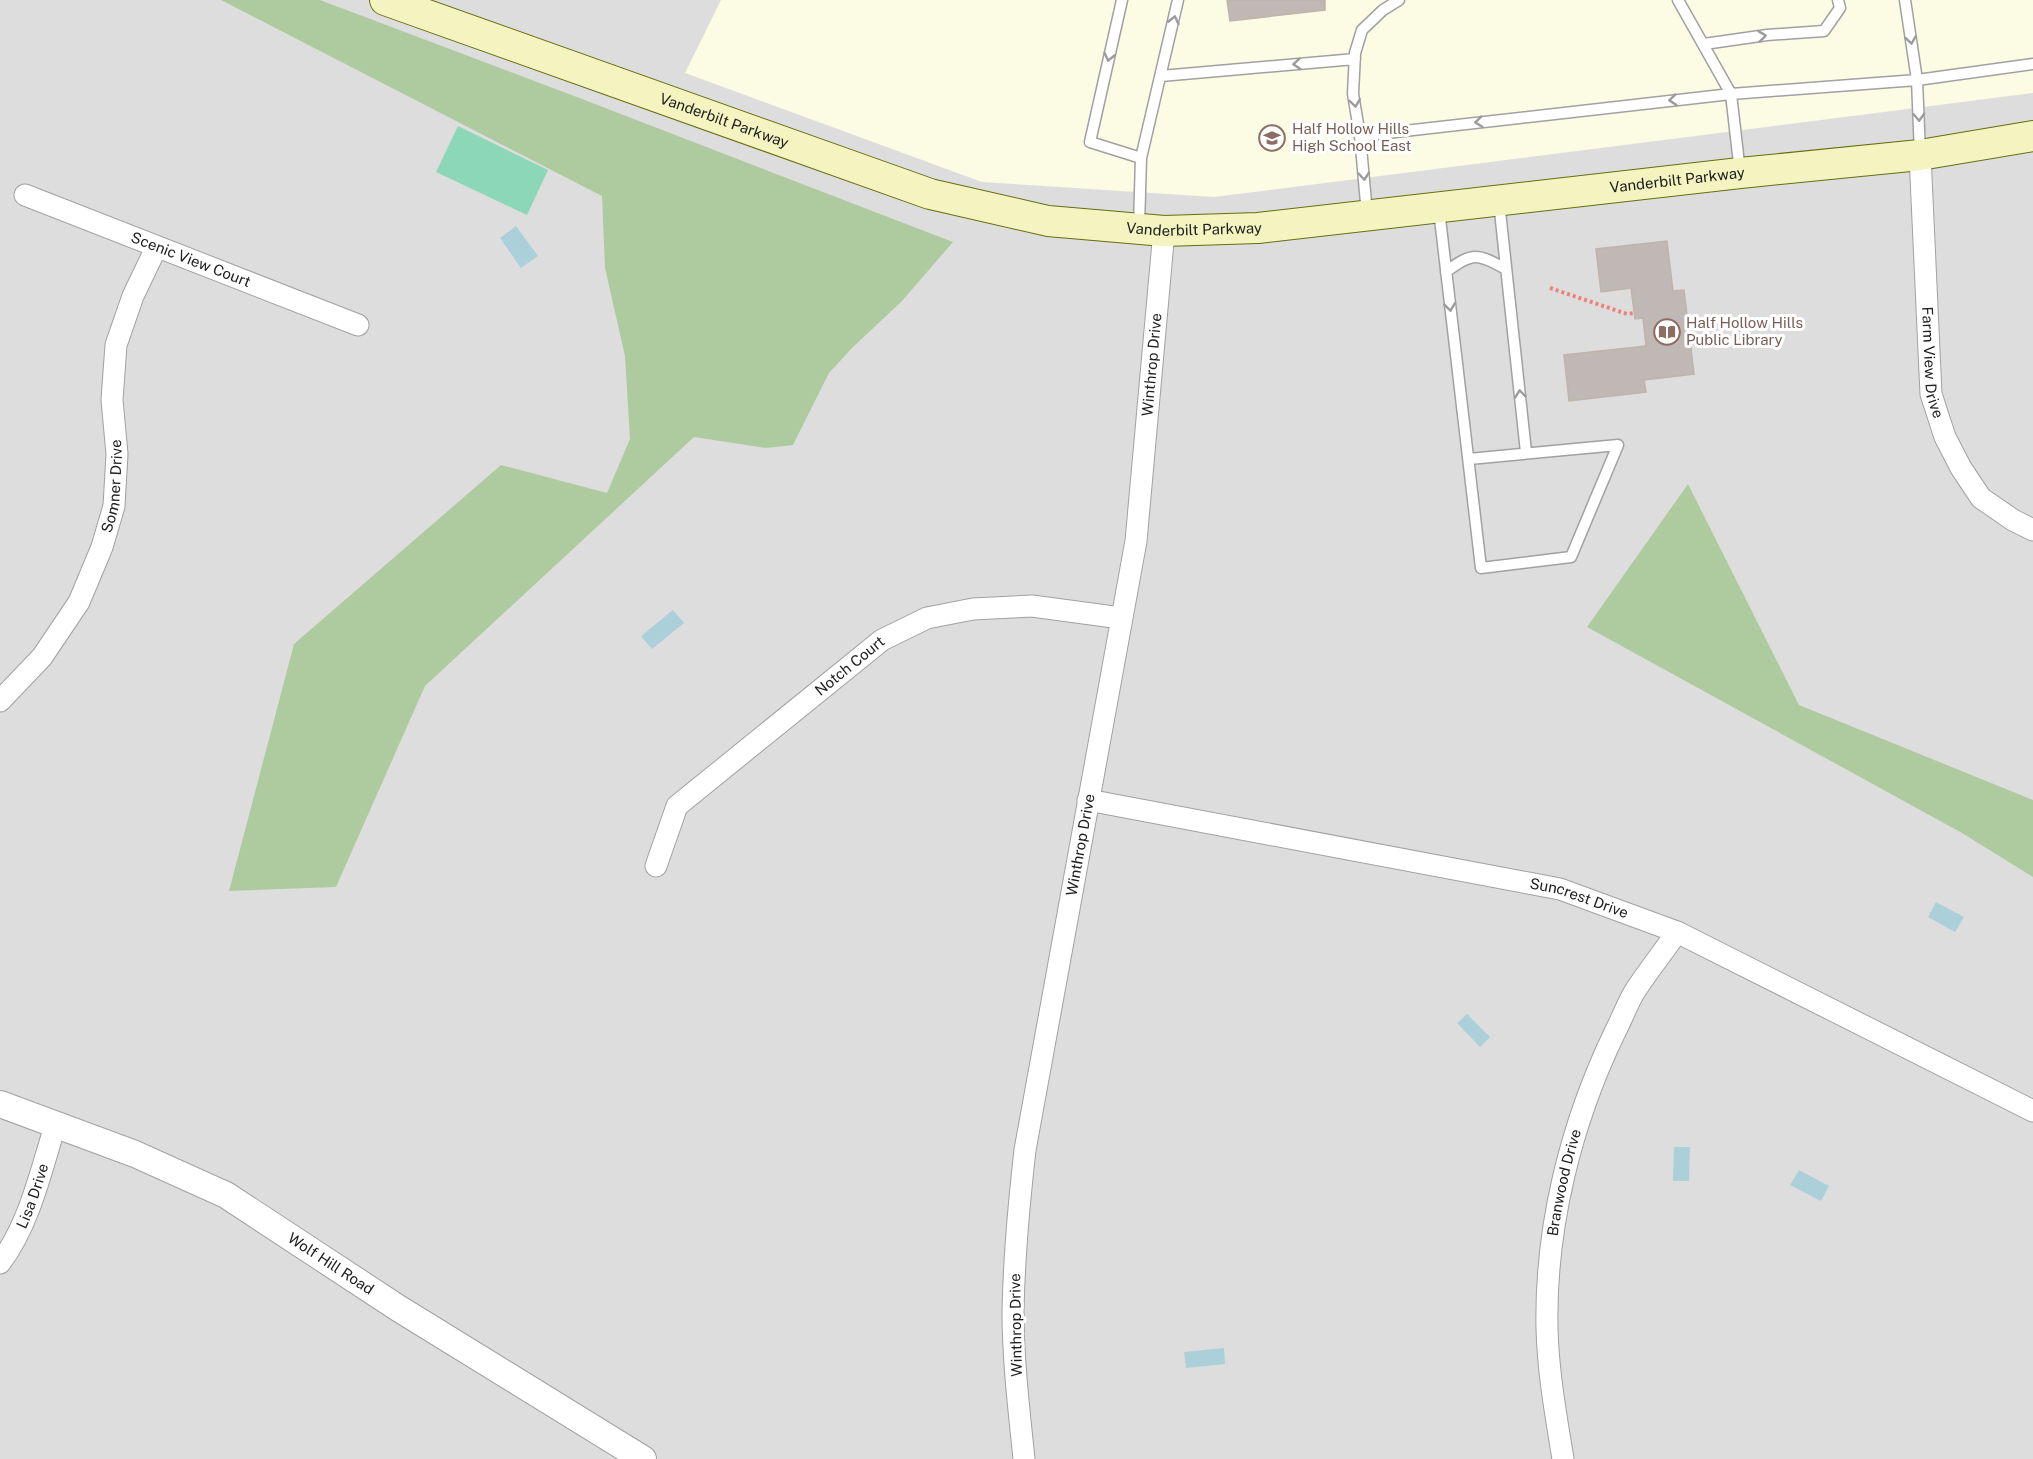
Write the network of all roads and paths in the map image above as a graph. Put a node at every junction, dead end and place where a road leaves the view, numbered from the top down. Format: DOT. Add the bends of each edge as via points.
graph roads {
  1 [pos="385,0"];
  2 [pos="1122,0"];
  3 [pos="1178,0"];
  4 [pos="1399,0"];
  5 [pos="1678,0"];
  6 [pos="1838,0"];
  7 [pos="1905,0"];
  8 [pos="1704,44"];
  9 [pos="1355,59"];
  10 [pos="2033,64"];
  11 [pos="1161,76"];
  12 [pos="1917,80"];
  13 [pos="1731,94"];
  14 [pos="1360,136"];
  15 [pos="2033,136"];
  16 [pos="1920,155"];
  17 [pos="1141,158"];
  18 [pos="1740,172"];
  19 [pos="25,195"];
  20 [pos="1499,200"];
  21 [pos="1439,207"];
  22 [pos="1368,215"];
  23 [pos="1152,230"];
  24 [pos="156,248"];
  25 [pos="1506,268"];
  26 [pos="1446,272"];
  27 [pos="1550,288"];
  28 [pos="1634,313"];
  29 [pos="358,325"];
  30 [pos="1526,452"];
  31 [pos="1469,459"];
  32 [pos="2033,530"];
  33 [pos="1120,618"];
  34 [pos="0,700"];
  35 [pos="1088,800"];
  36 [pos="656,866"];
  37 [pos="1677,932"];
  38 [pos="0,1104"];
  39 [pos="2033,1111"];
  40 [pos="55,1126"];
  41 [pos="0,1263"];
  42 [pos="643,1459"];
  43 [pos="1024,1459"];
  44 [pos="1563,1459"];
  1 -- 23 [label="main road, Vanderbilt Parkway" via="930,194 1048,220"];
  2 -- 17 [label="lane, one-way" via="1090,142"];
  11 -- 3 [label="lane, one-way"];
  4 -- 9 [label="lane" via="1362,30"];
  5 -- 8 [label="lane"];
  8 -- 6 [label="lane, one-way" via="1824,31 1840,8"];
  7 -- 12 [label="lane, one-way"];
  8 -- 13 [label="lane"];
  9 -- 11 [label="lane, one-way"];
  9 -- 14 [label="lane, one-way" via="1353,94"];
  10 -- 12 [label="lane"];
  11 -- 17 [label="lane"];
  12 -- 13 [label="lane"];
  12 -- 16 [label="lane, one-way"];
  13 -- 14 [label="lane, one-way"];
  13 -- 18 [label="lane"];
  14 -- 22 [label="lane, one-way"];
  15 -- 16 [label="main road, Vanderbilt Parkway"];
  16 -- 18 [label="main road, Vanderbilt Parkway"];
  16 -- 32 [label="street, Farm View Drive" via="1931,394 1945,437 1981,498"];
  17 -- 23 [label="lane"];
  18 -- 20 [label="main road, Vanderbilt Parkway"];
  19 -- 24 [label="street, Scenic View Court"];
  20 -- 21 [label="main road, Vanderbilt Parkway"];
  20 -- 25 [label="lane"];
  21 -- 22 [label="main road, Vanderbilt Parkway"];
  21 -- 26 [label="lane"];
  22 -- 23 [label="main road, Vanderbilt Parkway" via="1258,228"];
  23 -- 33 [label="street, Winthrop Drive" via="1136,541"];
  24 -- 29 [label="street, Scenic View Court"];
  24 -- 34 [label="street, Somner Drive" via="116,345 112,400 117,454 114,506 102,547 79,602 42,657"];
  25 -- 26 [label="lane" via="1474,256 1462,259"];
  30 -- 25 [label="lane, one-way"];
  26 -- 31 [label="lane, one-way"];
  27 -- 28 [label="path"];
  30 -- 31 [label="lane"];
  30 -- 31 [label="lane" via="1618,445 1571,557 1481,568"];
  33 -- 35 [label="street, Winthrop Drive"];
  33 -- 36 [label="street, Notch Court" via="1032,606 973,609 927,618 882,640 677,806"];
  35 -- 37 [label="street, Suncrest Drive" via="1560,889"];
  35 -- 43 [label="street, Winthrop Drive" via="1026,1150 1016,1228 1013,1312"];
  37 -- 39 [label="street, Suncrest Drive"];
  37 -- 44 [label="street, Branwood Drive" via="1635,992 1600,1063 1576,1131 1557,1204 1547,1328"];
  38 -- 40 [label="street, Wolf Hill Road"];
  40 -- 41 [label="street, Lisa Drive" via="31,1204"];
  40 -- 42 [label="street, Wolf Hill Road" via="135,1154 226,1195 398,1308"];
}
